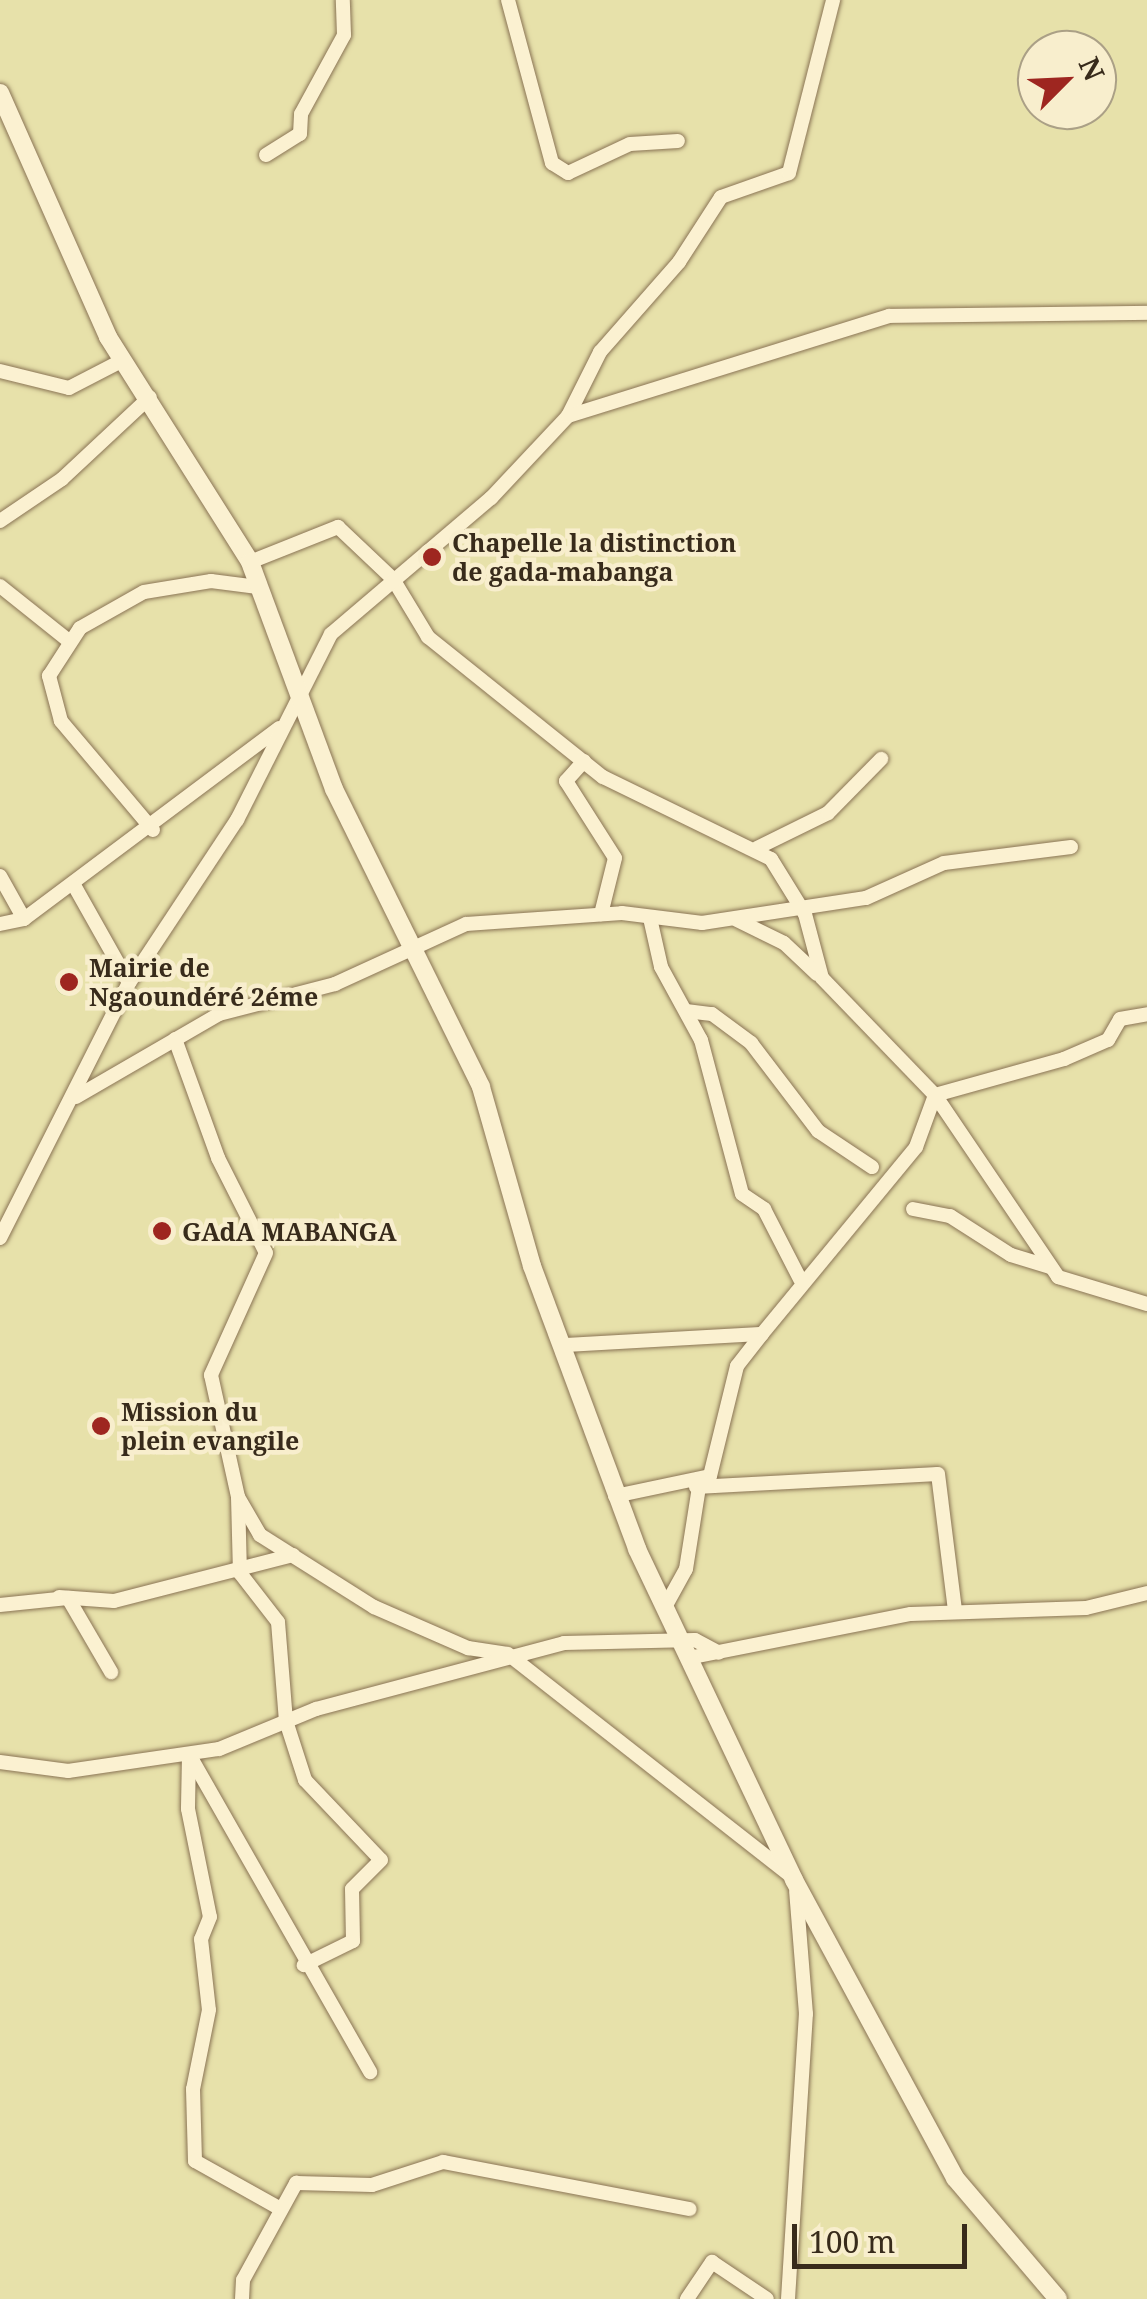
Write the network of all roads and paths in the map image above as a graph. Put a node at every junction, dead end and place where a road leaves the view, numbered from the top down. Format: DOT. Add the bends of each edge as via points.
graph roads {
  1 [pos="343,0"];
  2 [pos="508,0"];
  3 [pos="833,0"];
  4 [pos="0,92"];
  5 [pos="678,140"];
  6 [pos="266,155"];
  7 [pos="1147,312"];
  8 [pos="124,360"];
  9 [pos="0,371"];
  10 [pos="150,397"];
  11 [pos="568,416"];
  12 [pos="0,521"];
  13 [pos="250,562"];
  14 [pos="393,578"];
  15 [pos="0,586"];
  16 [pos="258,587"];
  17 [pos="69,640"];
  18 [pos="298,696"];
  19 [pos="281,726"];
  20 [pos="882,760"];
  21 [pos="584,761"];
  22 [pos="153,830"];
  23 [pos="1071,847"];
  24 [pos="758,848"];
  25 [pos="0,876"];
  26 [pos="75,887"];
  27 [pos="800,906"];
  28 [pos="601,914"];
  29 [pos="650,918"];
  30 [pos="24,919"];
  31 [pos="732,919"];
  32 [pos="0,924"];
  33 [pos="414,944"];
  34 [pos="822,978"];
  35 [pos="129,983"];
  36 [pos="686,1011"];
  37 [pos="1147,1014"];
  38 [pos="175,1039"];
  39 [pos="936,1095"];
  40 [pos="76,1096"];
  41 [pos="872,1167"];
  42 [pos="913,1208"];
  43 [pos="0,1238"];
  44 [pos="1050,1267"];
  45 [pos="800,1279"];
  46 [pos="1147,1304"];
  47 [pos="762,1334"];
  48 [pos="564,1345"];
  49 [pos="698,1484"];
  50 [pos="615,1496"];
  51 [pos="238,1497"];
  52 [pos="293,1555"];
  53 [pos="240,1573"];
  54 [pos="1147,1593"];
  55 [pos="59,1597"];
  56 [pos="0,1605"];
  57 [pos="664,1607"];
  58 [pos="954,1611"];
  59 [pos="684,1650"];
  60 [pos="508,1654"];
  61 [pos="111,1672"];
  62 [pos="286,1721"];
  63 [pos="189,1755"];
  64 [pos="0,1762"];
  65 [pos="794,1880"];
  66 [pos="304,1965"];
  67 [pos="370,2072"];
  68 [pos="690,2208"];
  69 [pos="281,2209"];
  70 [pos="242,2299"];
  71 [pos="687,2299"];
  72 [pos="767,2299"];
  73 [pos="788,2299"];
  74 [pos="1058,2299"];
  1 -- 6 [label="street" via="344,35 300,114 300,134"];
  2 -- 5 [label="street" via="552,163 568,173 630,144"];
  3 -- 11 [label="street" via="789,173 721,197 679,262 600,352"];
  4 -- 8 [label="street"];
  7 -- 11 [label="street" via="890,316"];
  8 -- 9 [label="street" via="69,388"];
  8 -- 10 [label="street"];
  10 -- 12 [label="street" via="62,479"];
  10 -- 13 [label="street"];
  11 -- 14 [label="street" via="490,498"];
  13 -- 14 [label="street" via="330,524"];
  13 -- 16 [label="street"];
  14 -- 18 [label="street" via="331,634"];
  14 -- 21 [label="street" via="428,637"];
  15 -- 17 [label="street"];
  16 -- 17 [label="street" via="211,581 144,592"];
  16 -- 18 [label="street"];
  17 -- 22 [label="street" via="48,698"];
  18 -- 19 [label="street"];
  18 -- 33 [label="street"];
  19 -- 22 [label="street"];
  19 -- 35 [label="street" via="237,820"];
  20 -- 24 [label="street" via="828,813"];
  21 -- 24 [label="street" via="663,812"];
  21 -- 28 [label="street" via="566,781 615,858"];
  22 -- 26 [label="street"];
  23 -- 27 [label="street" via="944,863 885,893"];
  24 -- 27 [label="street"];
  25 -- 30 [label="street"];
  26 -- 30 [label="street"];
  26 -- 35 [label="street"];
  27 -- 31 [label="street"];
  27 -- 34 [label="street"];
  28 -- 29 [label="street"];
  28 -- 33 [label="street" via="466,924"];
  29 -- 31 [label="street"];
  29 -- 36 [label="street" via="661,967"];
  30 -- 32 [label="street"];
  31 -- 34 [label="street" via="774,937"];
  33 -- 38 [label="street" via="335,984 219,1014"];
  33 -- 48 [label="street" via="498,1130"];
  34 -- 39 [label="street"];
  35 -- 40 [label="street"];
  36 -- 41 [label="street" via="712,1014 751,1044 818,1131"];
  36 -- 45 [label="street" via="742,1194 764,1210"];
  37 -- 39 [label="street" via="1120,1019 1108,1040 1064,1059"];
  38 -- 40 [label="street"];
  38 -- 51 [label="street" via="218,1158 266,1253 211,1375"];
  39 -- 44 [label="street"];
  39 -- 45 [label="street" via="916,1147 855,1230"];
  40 -- 43 [label="street"];
  42 -- 44 [label="street" via="950,1216 1011,1255"];
  44 -- 46 [label="street" via="1088,1292"];
  45 -- 47 [label="street"];
  47 -- 48 [label="street"];
  47 -- 49 [label="street" via="736,1366 710,1476"];
  48 -- 50 [label="street"];
  49 -- 50 [label="street"];
  49 -- 57 [label="street" via="686,1570"];
  49 -- 58 [label="street" via="938,1474"];
  50 -- 57 [label="street"];
  51 -- 52 [label="street" via="260,1535"];
  51 -- 53 [label="street"];
  52 -- 53 [label="street"];
  52 -- 60 [label="street" via="374,1607"];
  53 -- 55 [label="street" via="114,1601"];
  53 -- 62 [label="street" via="278,1622"];
  54 -- 58 [label="street" via="1086,1608"];
  55 -- 56 [label="street"];
  55 -- 61 [label="street"];
  57 -- 59 [label="street"];
  58 -- 59 [label="street" via="719,1653 706,1642"];
  59 -- 60 [label="street" via="609,1639"];
  59 -- 65 [label="street"];
  60 -- 62 [label="street"];
  60 -- 65 [label="street" via="732,1822"];
  62 -- 63 [label="street"];
  62 -- 66 [label="street" via="306,1780 381,1860 352,1888 354,1941"];
  63 -- 64 [label="street" via="68,1772"];
  63 -- 66 [label="street" via="222,1799"];
  63 -- 69 [label="street" via="188,1809 210,1917 201,1939 209,2010 193,2089 195,2161"];
  65 -- 73 [label="street" via="806,2014"];
  65 -- 74 [label="street" via="955,2178"];
  66 -- 67 [label="street"];
  68 -- 69 [label="street" via="444,2162 372,2185 296,2182"];
  69 -- 70 [label="street" via="242,2280"];
  71 -- 72 [label="street" via="712,2262"];
}
